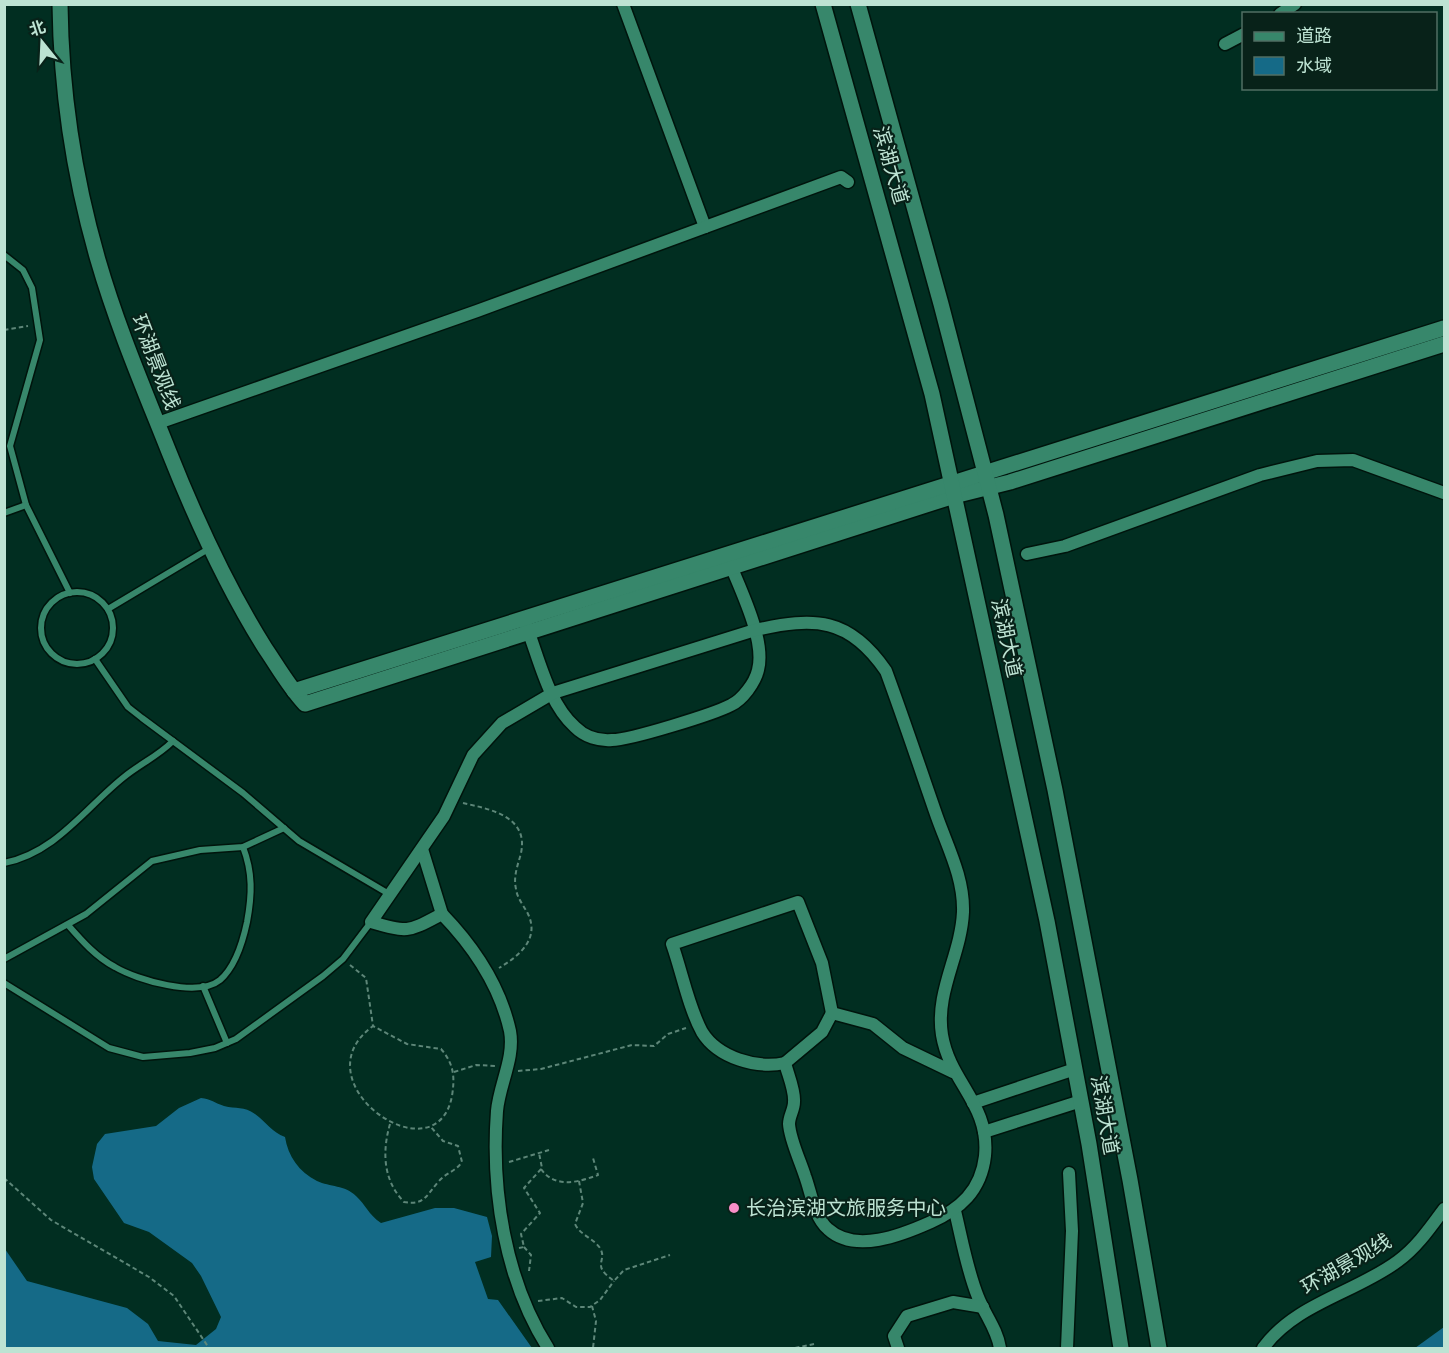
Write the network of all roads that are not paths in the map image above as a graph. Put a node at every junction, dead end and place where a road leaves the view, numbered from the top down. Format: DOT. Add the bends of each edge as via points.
graph roads {
  1 [pos="60,4"];
  2 [pos="623,4"];
  3 [pos="823,4"];
  4 [pos="858,4"];
  5 [pos="1242,35"];
  6 [pos="1225,44"];
  7 [pos="848,182"];
  8 [pos="705,227"];
  9 [pos="4,255"];
  10 [pos="1444,328"];
  11 [pos="1444,344"];
  12 [pos="158,423"];
  13 [pos="7,446"];
  14 [pos="987,480"];
  15 [pos="953,489"];
  16 [pos="1444,493"];
  17 [pos="26,505"];
  18 [pos="4,513"];
  19 [pos="210,548"];
  20 [pos="1027,554"];
  21 [pos="729,561"];
  22 [pos="70,593"];
  23 [pos="108,609"];
  24 [pos="527,625"];
  25 [pos="755,630"];
  26 [pos="95,659"];
  27 [pos="294,692"];
  28 [pos="553,693"];
  29 [pos="173,741"];
  30 [pos="284,828"];
  31 [pos="243,846"];
  32 [pos="422,849"];
  33 [pos="4,863"];
  34 [pos="389,894"];
  35 [pos="442,914"];
  36 [pos="371,922"];
  37 [pos="68,925"];
  38 [pos="4,959"];
  39 [pos="4,983"];
  40 [pos="203,986"];
  41 [pos="832,1013"];
  42 [pos="227,1043"];
  43 [pos="785,1063"];
  44 [pos="1075,1069"];
  45 [pos="953,1072"];
  46 [pos="1081,1101"];
  47 [pos="973,1103"];
  48 [pos="984,1132"];
  49 [pos="1069,1173"];
  50 [pos="1444,1209"];
  51 [pos="955,1211"];
  52 [pos="983,1307"];
  53 [pos="548,1348"];
  54 [pos="898,1348"];
  55 [pos="1000,1348"];
  56 [pos="1067,1348"];
  57 [pos="1121,1348"];
  58 [pos="1159,1348"];
  59 [pos="1263,1348"];
  1 -- 12 [label="main road, 环湖景观线" via="65,103 89,228 111,302"];
  2 -- 8 [label="street"];
  3 -- 15 [label="main road, 滨湖大道" via="926,371"];
  4 -- 14 [label="main road, 滨湖大道"];
  5 -- 6 [label="street"];
  7 -- 8 [label="street" via="841,177"];
  8 -- 12 [label="street"];
  9 -- 13 [label="lane" via="23,270 32,288 40,340"];
  10 -- 14 [label="main road"];
  11 -- 14 [label="main road"];
  12 -- 19 [label="main road, 环湖景观线"];
  13 -- 17 [label="lane"];
  14 -- 15 [label="main road"];
  14 -- 58 [label="main road, 滨湖大道" via="1055,790"];
  15 -- 21 [label="main road"];
  15 -- 44 [label="main road, 滨湖大道" via="1047,921"];
  16 -- 20 [label="street" via="1353,460 1317,461 1260,475 1065,546"];
  17 -- 18 [label="lane"];
  17 -- 22 [label="lane"];
  19 -- 23 [label="lane"];
  19 -- 27 [label="main road, 环湖景观线" via="242,610"];
  21 -- 24 [label="main road"];
  21 -- 25 [label="street"];
  22 -- 23 [label="lane" via="90,593"];
  22 -- 26 [label="lane" via="47,607 40,629 42,640 48,651 68,663"];
  23 -- 26 [label="lane" via="113,633 109,645"];
  24 -- 27 [label="main road"];
  24 -- 27 [label="main road, 环湖景观线" via="305,704"];
  24 -- 28 [label="street"];
  25 -- 28 [label="street"];
  25 -- 28 [label="street" via="758,670 746,692 732,705 638,735 614,741 592,738 569,721"];
  25 -- 45 [label="street" via="787,623 837,627 872,650 886,671 960,885 961,928 941,1000 940,1022"];
  26 -- 29 [label="lane" via="128,707"];
  28 -- 32 [label="street" via="502,723 486,738"];
  29 -- 30 [label="lane"];
  29 -- 33 [label="lane" via="157,757 126,775 56,838 17,861"];
  30 -- 31 [label="lane"];
  30 -- 34 [label="lane" via="299,841"];
  31 -- 37 [label="lane" via="200,850 152,861"];
  31 -- 40 [label="lane" via="252,871 244,940 220,980"];
  32 -- 34 [label="street"];
  32 -- 35 [label="street"];
  34 -- 36 [label="street"];
  35 -- 36 [label="street" via="407,930"];
  35 -- 53 [label="street" via="461,934 488,975 510,1031 510,1056 497,1110 503,1228 525,1303"];
  36 -- 42 [label="lane" via="343,959"];
  37 -- 38 [label="lane"];
  37 -- 40 [label="lane" via="90,950 115,968 154,983"];
  39 -- 42 [label="lane" via="109,1048 143,1057 190,1053"];
  40 -- 42 [label="lane"];
  41 -- 43 [label="street" via="822,1032"];
  41 -- 43 [label="street" via="825,972 798,902 672,944 703,1032 715,1046 729,1055 761,1064"];
  41 -- 45 [label="street" via="873,1024 903,1048"];
  43 -- 51 [label="street" via="795,1099 789,1126 818,1215 827,1229 840,1237 869,1241 922,1226"];
  44 -- 46 [label="main road, 滨湖大道"];
  44 -- 47 [label="street"];
  45 -- 47 [label="street"];
  46 -- 48 [label="street"];
  46 -- 57 [label="main road, 滨湖大道"];
  47 -- 48 [label="street"];
  48 -- 51 [label="street" via="985,1159 978,1182"];
  49 -- 56 [label="street" via="1072,1231"];
  50 -- 59 [label="street, 环湖景观线" via="1420,1242 1398,1261 1291,1321"];
  51 -- 52 [label="street"];
  52 -- 54 [label="street" via="953,1302 908,1316 894,1336"];
  52 -- 55 [label="street"];
}
